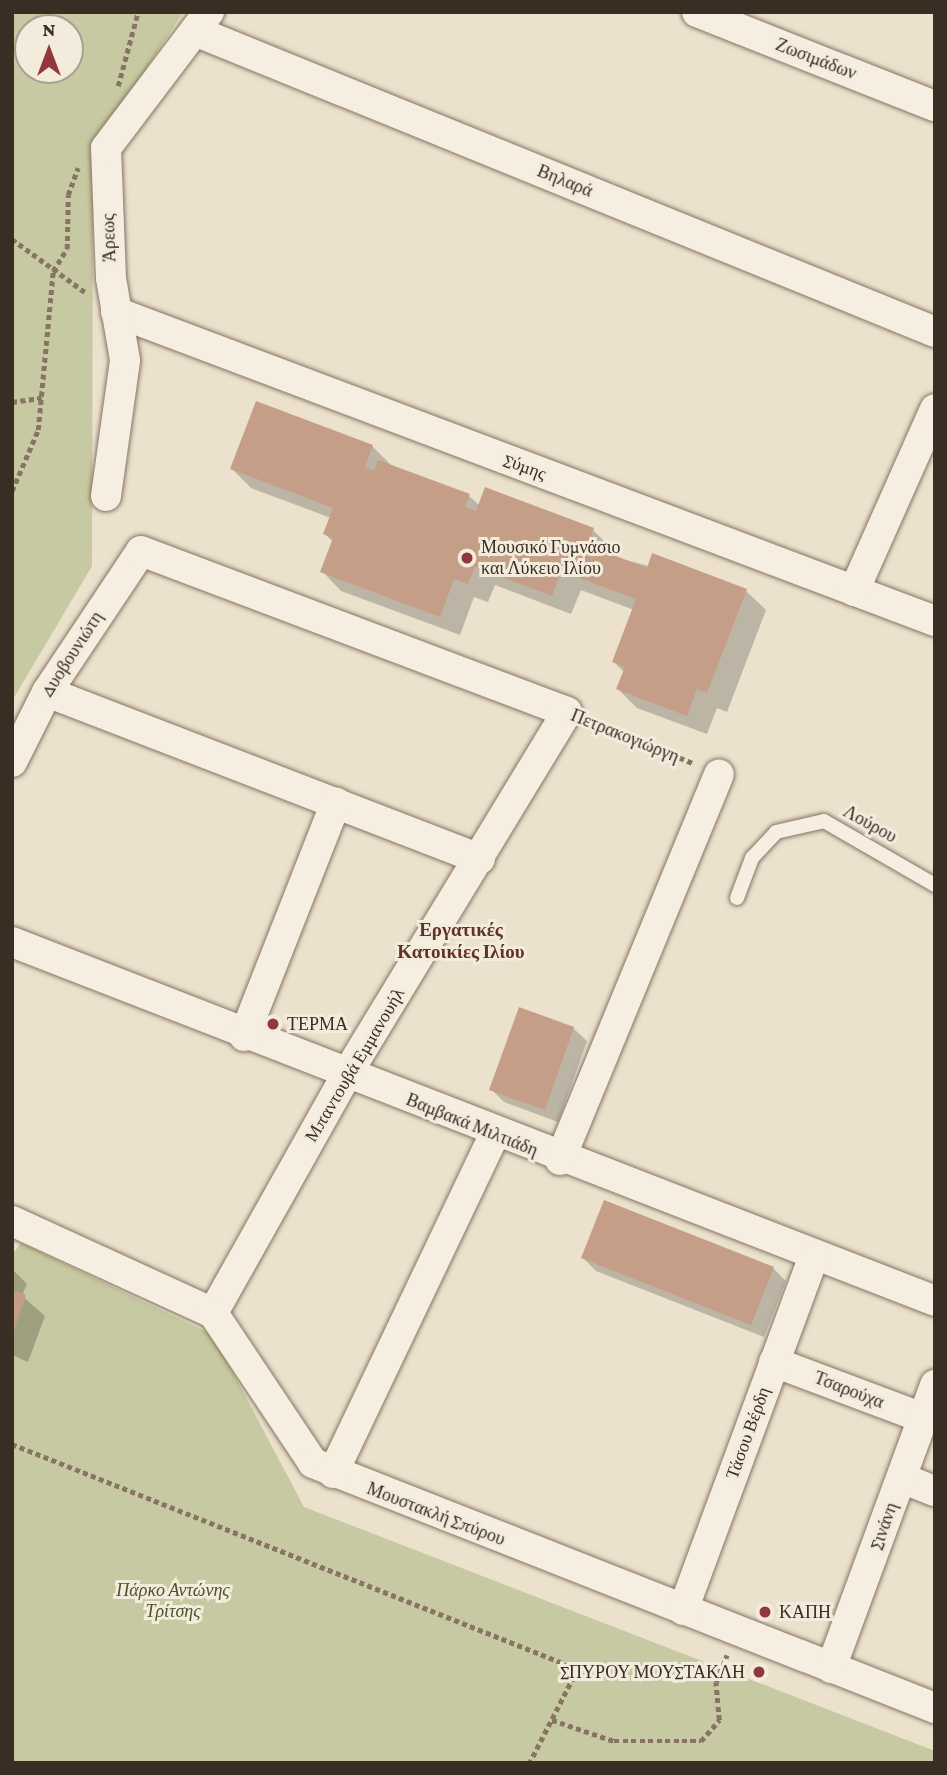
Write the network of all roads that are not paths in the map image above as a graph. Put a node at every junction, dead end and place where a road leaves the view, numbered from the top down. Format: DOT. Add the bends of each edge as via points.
graph roads {
  1 [pos="697,12"];
  2 [pos="202,22"];
  3 [pos="935,106"];
  4 [pos="116,312"];
  5 [pos="935,332"];
  6 [pos="935,409"];
  7 [pos="106,496"];
  8 [pos="141,551"];
  9 [pos="855,591"];
  10 [pos="935,621"];
  11 [pos="47,692"];
  12 [pos="566,712"];
  13 [pos="12,762"];
  14 [pos="719,774"];
  15 [pos="336,803"];
  16 [pos="480,859"];
  17 [pos="935,885"];
  18 [pos="737,898"];
  19 [pos="12,942"];
  20 [pos="244,1036"];
  21 [pos="347,1074"];
  22 [pos="494,1135"];
  23 [pos="560,1160"];
  24 [pos="12,1221"];
  25 [pos="814,1255"];
  26 [pos="935,1301"];
  27 [pos="213,1313"];
  28 [pos="775,1362"];
  29 [pos="935,1385"];
  30 [pos="923,1418"];
  31 [pos="333,1473"];
  32 [pos="902,1478"];
  33 [pos="935,1490"];
  34 [pos="682,1610"];
  35 [pos="831,1668"];
  36 [pos="935,1708"];
  1 -- 3 [label="street, Ζωσιμάδων"];
  2 -- 4 [label="street, Άρεως" via="106,148"];
  2 -- 5 [label="street, Βηλαρά"];
  4 -- 7 [label="street, Άρεως" via="125,379"];
  4 -- 9 [label="street, Σύμης"];
  6 -- 9 [label="street"];
  8 -- 11 [label="street, Δυοβουνιώτη"];
  8 -- 12 [label="street, Πετρακογιώργη"];
  9 -- 10 [label="street, Σύμης"];
  11 -- 13 [label="street, Δυοβουνιώτη"];
  11 -- 15 [label="street"];
  12 -- 16 [label="street, Μπαντουβά Εμμανουήλ"];
  14 -- 23 [label="street"];
  15 -- 16 [label="street"];
  15 -- 20 [label="street"];
  16 -- 21 [label="street, Μπαντουβά Εμμανουήλ"];
  17 -- 18 [label="lane, Λούρου" via="824,821 776,832 752,858"];
  19 -- 20 [label="street, Βαμβακά Μιλτιάδη"];
  20 -- 21 [label="street, Βαμβακά Μιλτιάδη"];
  21 -- 22 [label="street, Βαμβακά Μιλτιάδη"];
  21 -- 27 [label="street, Μπαντουβά Εμμανουήλ"];
  22 -- 23 [label="street, Βαμβακά Μιλτιάδη"];
  22 -- 31 [label="street"];
  23 -- 25 [label="street, Βαμβακά Μιλτιάδη"];
  24 -- 27 [label="street"];
  25 -- 26 [label="street, Βαμβακά Μιλτιάδη"];
  25 -- 28 [label="street, Τάσου Βέρδη"];
  27 -- 31 [label="street, Μουστακλή Σπύρου" via="298,1450"];
  28 -- 30 [label="street, Τσαρούχα"];
  28 -- 34 [label="street, Τάσου Βέρδη"];
  29 -- 30 [label="street, Σινάνη"];
  30 -- 32 [label="street, Σινάνη"];
  31 -- 34 [label="street, Μουστακλή Σπύρου"];
  32 -- 33 [label="street"];
  32 -- 35 [label="street, Σινάνη"];
  34 -- 35 [label="street, Μουστακλή Σπύρου"];
  35 -- 36 [label="street, Μουστακλή Σπύρου"];
}
